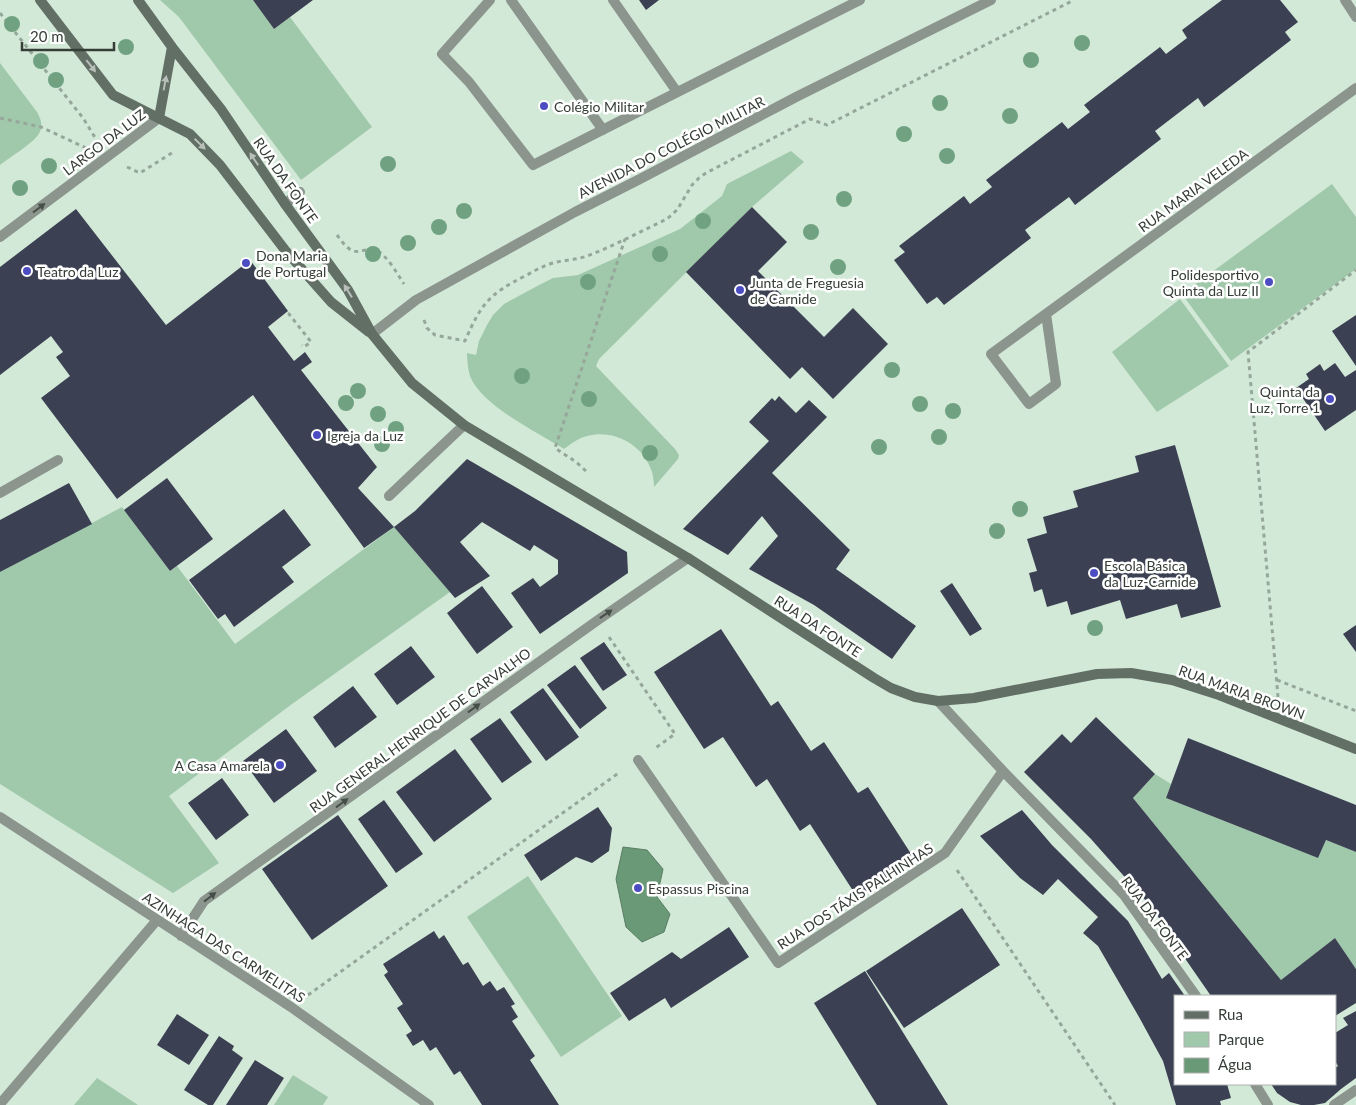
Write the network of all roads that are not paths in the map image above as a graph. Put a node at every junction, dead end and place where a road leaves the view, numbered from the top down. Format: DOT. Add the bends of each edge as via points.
graph roads {
  1 [pos="40,0"];
  2 [pos="138,0"];
  3 [pos="490,0"];
  4 [pos="511,0"];
  5 [pos="613,0"];
  6 [pos="860,0"];
  7 [pos="991,0"];
  8 [pos="1345,0"];
  9 [pos="1356,17"];
  10 [pos="172,47"];
  11 [pos="1356,88"];
  12 [pos="677,92"];
  13 [pos="159,118"];
  14 [pos="603,130"];
  15 [pos="300,192"];
  16 [pos="285,204"];
  17 [pos="0,237"];
  18 [pos="1046,314"];
  19 [pos="372,334"];
  20 [pos="464,425"];
  21 [pos="58,460"];
  22 [pos="0,493"];
  23 [pos="389,496"];
  24 [pos="688,558"];
  25 [pos="938,701"];
  26 [pos="1356,749"];
  27 [pos="638,760"];
  28 [pos="1003,771"];
  29 [pos="0,817"];
  30 [pos="157,920"];
  31 [pos="181,936"];
  32 [pos="1195,995"];
  33 [pos="1256,1085"];
  34 [pos="1356,1090"];
  35 [pos="0,1104"];
  36 [pos="429,1105"];
  37 [pos="1268,1105"];
  38 [pos="1334,1105"];
  1 -- 13 [label="main road, LARGO DA LUZ, one-way" via="113,95"];
  2 -- 10 [label="main road"];
  3 -- 14 [label="street" via="442,54 469,82 533,165"];
  4 -- 14 [label="street"];
  5 -- 12 [label="street"];
  6 -- 12 [label="street"];
  7 -- 19 [label="street, AVENIDA DO COLÉGIO MILITAR" via="575,212 416,300"];
  8 -- 9 [label="street"];
  13 -- 10 [label="main road, one-way"];
  16 -- 10 [label="main road, RUA DA FONTE, one-way" via="221,109"];
  11 -- 18 [label="street, RUA MARIA VELEDA"];
  12 -- 14 [label="street"];
  17 -- 13 [label="street, LARGO DA LUZ, one-way"];
  13 -- 19 [label="main road, RUA DA FONTE, one-way" via="190,134 220,165 285,250 331,302"];
  15 -- 16 [label="street"];
  19 -- 16 [label="main road, RUA DA FONTE, one-way" via="348,290"];
  18 -- 18 [label="street, RUA MARIA VELEDA" via="991,354 1029,404 1056,384"];
  19 -- 20 [label="main road, RUA DA FONTE" via="412,383"];
  20 -- 23 [label="street"];
  20 -- 24 [label="main road, RUA DA FONTE"];
  21 -- 22 [label="street"];
  24 -- 25 [label="main road, RUA DA FONTE" via="880,682 915,697"];
  31 -- 24 [label="street, RUA GENERAL HENRIQUE DE CARVALHO, one-way" via="204,901"];
  25 -- 26 [label="main road, RUA MARIA BROWN" via="974,698 1097,674 1131,673 1172,680 1219,695"];
  25 -- 28 [label="street, RUA DA FONTE"];
  27 -- 28 [label="street, RUA DOS TÁXIS PALHINHAS" via="778,963 945,853"];
  28 -- 32 [label="street, RUA DA FONTE" via="1124,895"];
  29 -- 30 [label="street, AZINHAGA DAS CARMELITAS"];
  30 -- 31 [label="street, AZINHAGA DAS CARMELITAS"];
  30 -- 35 [label="street"];
  31 -- 36 [label="street, AZINHAGA DAS CARMELITAS" via="291,1007"];
  33 -- 37 [label="street"];
  34 -- 38 [label="street"];
}
